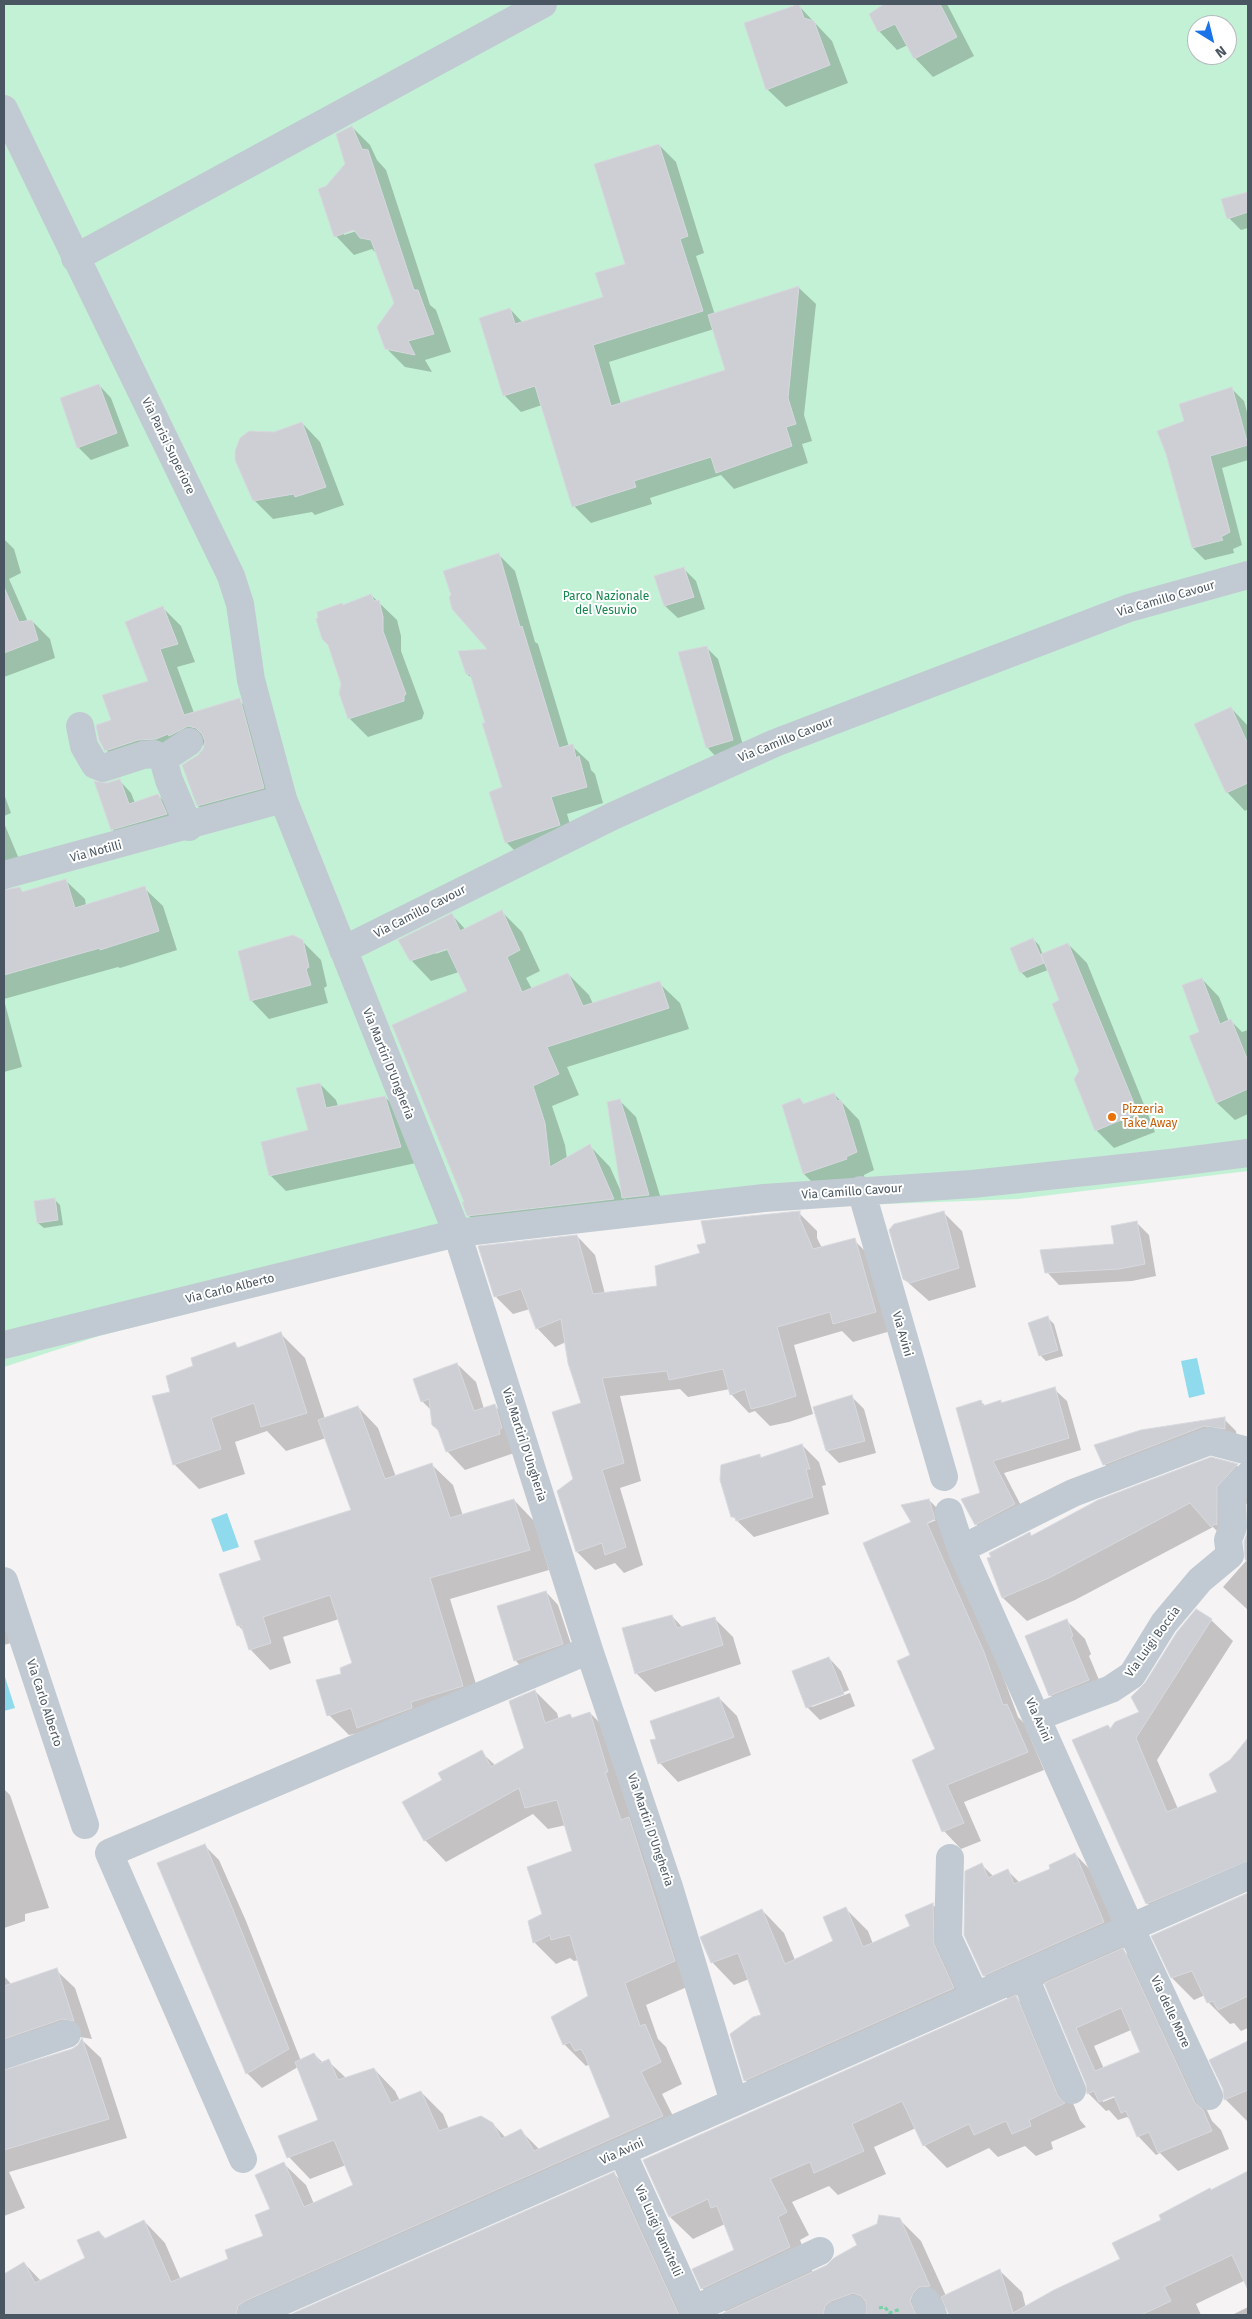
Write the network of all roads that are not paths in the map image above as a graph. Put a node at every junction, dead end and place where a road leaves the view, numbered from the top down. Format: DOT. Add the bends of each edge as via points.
graph roads {
  1 [pos="543,4"];
  2 [pos="4,109"];
  3 [pos="75,258"];
  4 [pos="1248,575"];
  5 [pos="80,726"];
  6 [pos="189,742"];
  7 [pos="163,759"];
  8 [pos="284,799"];
  9 [pos="189,826"];
  10 [pos="4,875"];
  11 [pos="343,950"];
  12 [pos="1248,1153"];
  13 [pos="862,1190"];
  14 [pos="457,1233"];
  15 [pos="4,1345"];
  16 [pos="1248,1451"];
  17 [pos="1248,1476"];
  18 [pos="944,1477"];
  19 [pos="949,1512"];
  20 [pos="961,1549"];
  21 [pos="4,1581"];
  22 [pos="589,1650"];
  23 [pos="1037,1716"];
  24 [pos="85,1825"];
  25 [pos="950,1858"];
  26 [pos="1248,1876"];
  27 [pos="1130,1927"];
  28 [pos="1024,1975"];
  29 [pos="975,1996"];
  30 [pos="66,2034"];
  31 [pos="4,2055"];
  32 [pos="1072,2090"];
  33 [pos="1209,2096"];
  34 [pos="734,2102"];
  35 [pos="622,2152"];
  36 [pos="243,2159"];
  37 [pos="820,2251"];
  38 [pos="264,2313"];
  39 [pos="695,2313"];
  1 -- 3 [label="street"];
  2 -- 3 [label="street, Via Parisi Superiore"];
  3 -- 8 [label="street, Via Parisi Superiore" via="231,576 240,604 251,680"];
  4 -- 11 [label="street, Via Camillo Cavour" via="1129,608 775,743 613,816"];
  5 -- 7 [label="street" via="84,746 95,765 103,768 154,754"];
  6 -- 7 [label="street"];
  7 -- 9 [label="street"];
  8 -- 9 [label="street, Via Notilli"];
  8 -- 11 [label="street, Via Martiri D'Ungheria"];
  9 -- 10 [label="street, Via Notilli"];
  11 -- 14 [label="street, Via Martiri D'Ungheria"];
  12 -- 13 [label="street, Via Camillo Cavour" via="980,1184"];
  13 -- 14 [label="street, Via Camillo Cavour"];
  13 -- 18 [label="street, Via Avini"];
  14 -- 15 [label="street, Via Carlo Alberto"];
  14 -- 22 [label="street, Via Martiri D'Ungheria"];
  16 -- 20 [label="street" via="1210,1441 1073,1493"];
  17 -- 23 [label="street, Via Luigi Boccia" via="1232,1492 1230,1555 1200,1580 1164,1623 1132,1675 1111,1689"];
  19 -- 20 [label="street, Via Avini"];
  20 -- 23 [label="street, Via Avini"];
  21 -- 24 [label="street, Via Carlo Alberto"];
  22 -- 34 [label="street, Via Martiri D'Ungheria" via="669,1887"];
  22 -- 36 [label="street" via="109,1853"];
  23 -- 27 [label="street, Via Avini"];
  25 -- 29 [label="street" via="948,1938"];
  26 -- 27 [label="street, Via Avini"];
  27 -- 28 [label="street, Via Avini"];
  27 -- 33 [label="street, Via delle More"];
  28 -- 29 [label="street, Via Avini"];
  28 -- 32 [label="street"];
  29 -- 34 [label="street, Via Avini"];
  30 -- 31 [label="street"];
  34 -- 35 [label="street, Via Avini"];
  35 -- 38 [label="street, Via Avini"];
  35 -- 39 [label="street, Via Luigi Vanvitelli"];
  37 -- 39 [label="street, Via Luigi Vanvitelli"];
}
